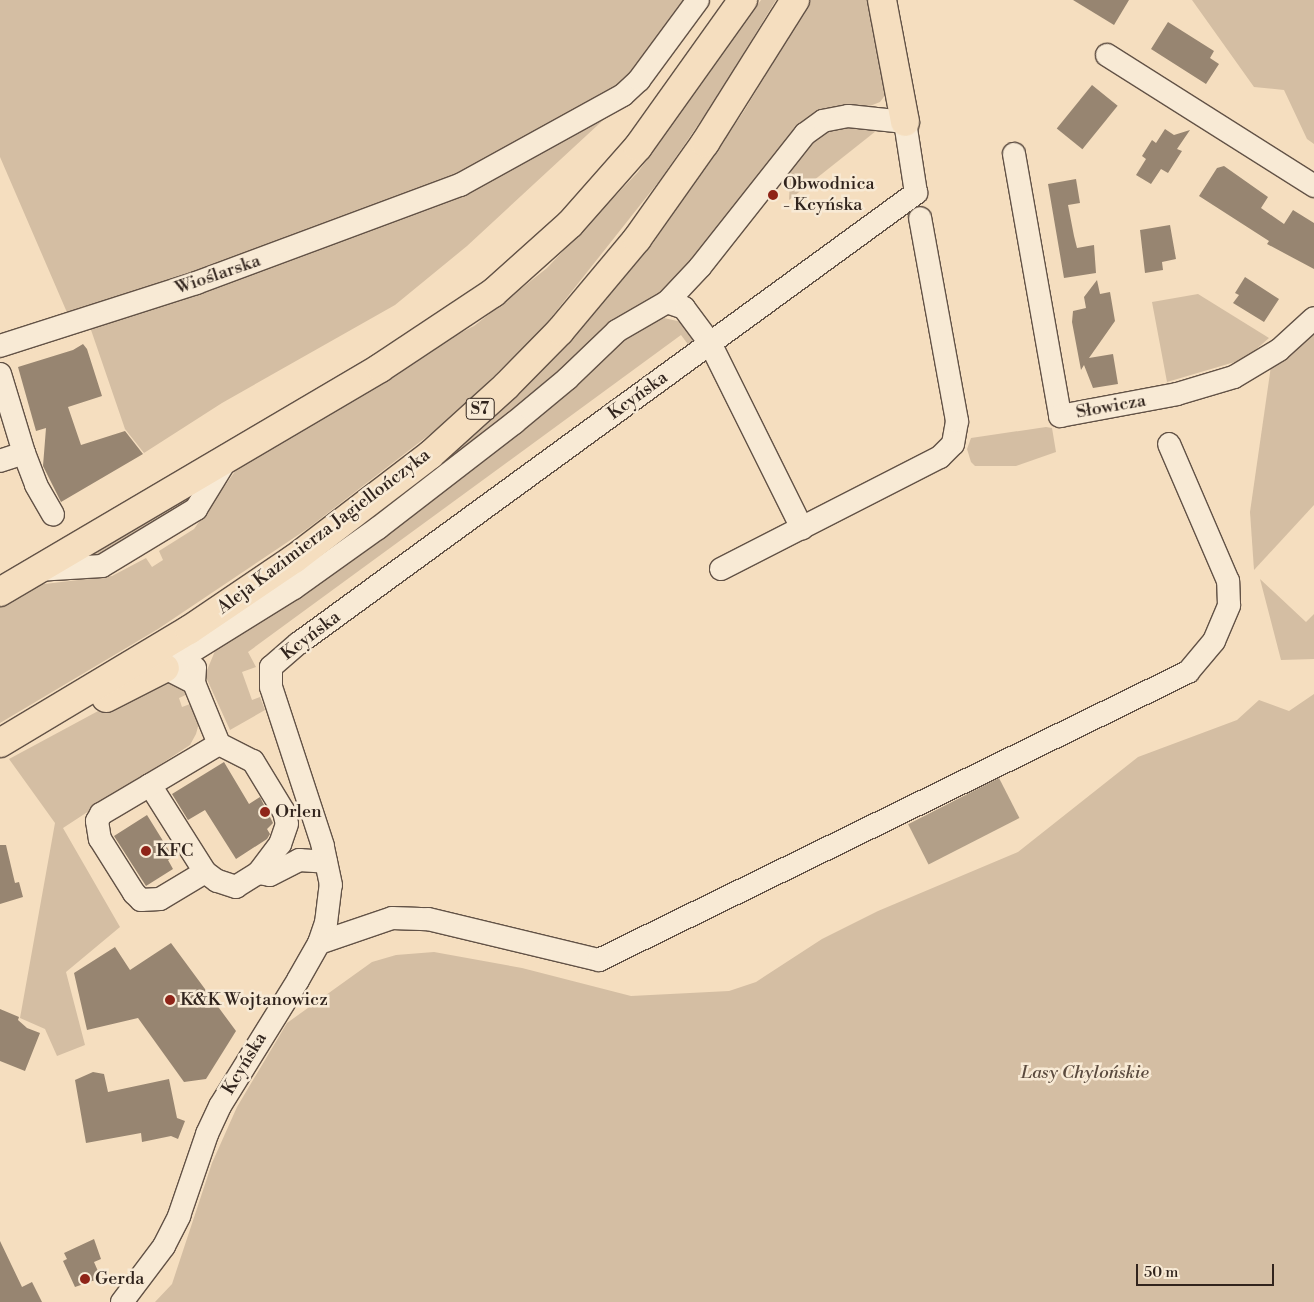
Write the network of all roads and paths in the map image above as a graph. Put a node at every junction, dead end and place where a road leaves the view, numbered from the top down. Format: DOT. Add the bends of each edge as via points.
graph roads {
  1 [pos="698,0"];
  2 [pos="743,0"];
  3 [pos="795,0"];
  4 [pos="882,0"];
  5 [pos="1107,55"];
  6 [pos="905,122"];
  7 [pos="1014,154"];
  8 [pos="1314,186"];
  9 [pos="920,218"];
  10 [pos="667,302"];
  11 [pos="1314,318"];
  12 [pos="710,343"];
  13 [pos="0,346"];
  14 [pos="0,374"];
  15 [pos="1169,444"];
  16 [pos="24,453"];
  17 [pos="0,461"];
  18 [pos="53,515"];
  19 [pos="802,528"];
  20 [pos="721,569"];
  21 [pos="0,592"];
  22 [pos="196,649"];
  23 [pos="165,668"];
  24 [pos="194,683"];
  25 [pos="59,709"];
  26 [pos="0,743"];
  27 [pos="219,744"];
  28 [pos="150,785"];
  29 [pos="326,862"];
  30 [pos="205,872"];
  31 [pos="258,873"];
  32 [pos="319,943"];
  33 [pos="122,1302"];
  1 -- 13 [label="street, Wioślarska" via="639,80 623,95 434,197 196,284"];
  2 -- 21 [label="main road" via="638,147 570,224 493,293 380,368"];
  3 -- 25 [label="main road, Aleja Kazimierza Jagiellończyka / S7" via="674,189 601,283 530,363 430,455 294,559 189,630"];
  4 -- 6 [label="main road"];
  5 -- 8 [label="street"];
  6 -- 10 [label="street" via="848,116 823,121 805,134 700,267"];
  6 -- 12 [label="street, Kcyńska" via="916,193"];
  7 -- 11 [label="street, Słowicza" via="1060,416 1178,394 1234,377 1278,350"];
  9 -- 19 [label="street" via="958,421 956,439 940,457"];
  10 -- 12 [label="street" via="684,308"];
  10 -- 22 [label="street" via="617,331 537,404 385,523 294,588"];
  12 -- 19 [label="street"];
  12 -- 29 [label="street, Kcyńska" via="299,643 271,667 272,687"];
  14 -- 16 [label="street"];
  15 -- 32 [label="street" via="1228,580 1229,605 1214,641 1188,672 599,960 428,919 392,918"];
  16 -- 17 [label="street"];
  16 -- 18 [label="street" via="36,485"];
  19 -- 20 [label="street"];
  22 -- 23 [label="street"];
  22 -- 24 [label="street"];
  23 -- 24 [label="street"];
  23 -- 25 [label="main road" via="144,682 99,701"];
  24 -- 27 [label="street"];
  25 -- 26 [label="main road, Aleja Kazimierza Jagiellończyka / S7"];
  27 -- 28 [label="street"];
  27 -- 31 [label="street" via="254,761 284,812 284,834"];
  28 -- 30 [label="street"];
  28 -- 30 [label="street" via="101,814 97,821 100,839 141,900 149,901 171,894"];
  29 -- 31 [label="street" via="298,860 270,875"];
  29 -- 32 [label="street, Kcyńska" via="331,898"];
  30 -- 31 [label="street" via="217,881 236,887"];
  32 -- 33 [label="street, Kcyńska" via="220,1106 164,1246"];
}
